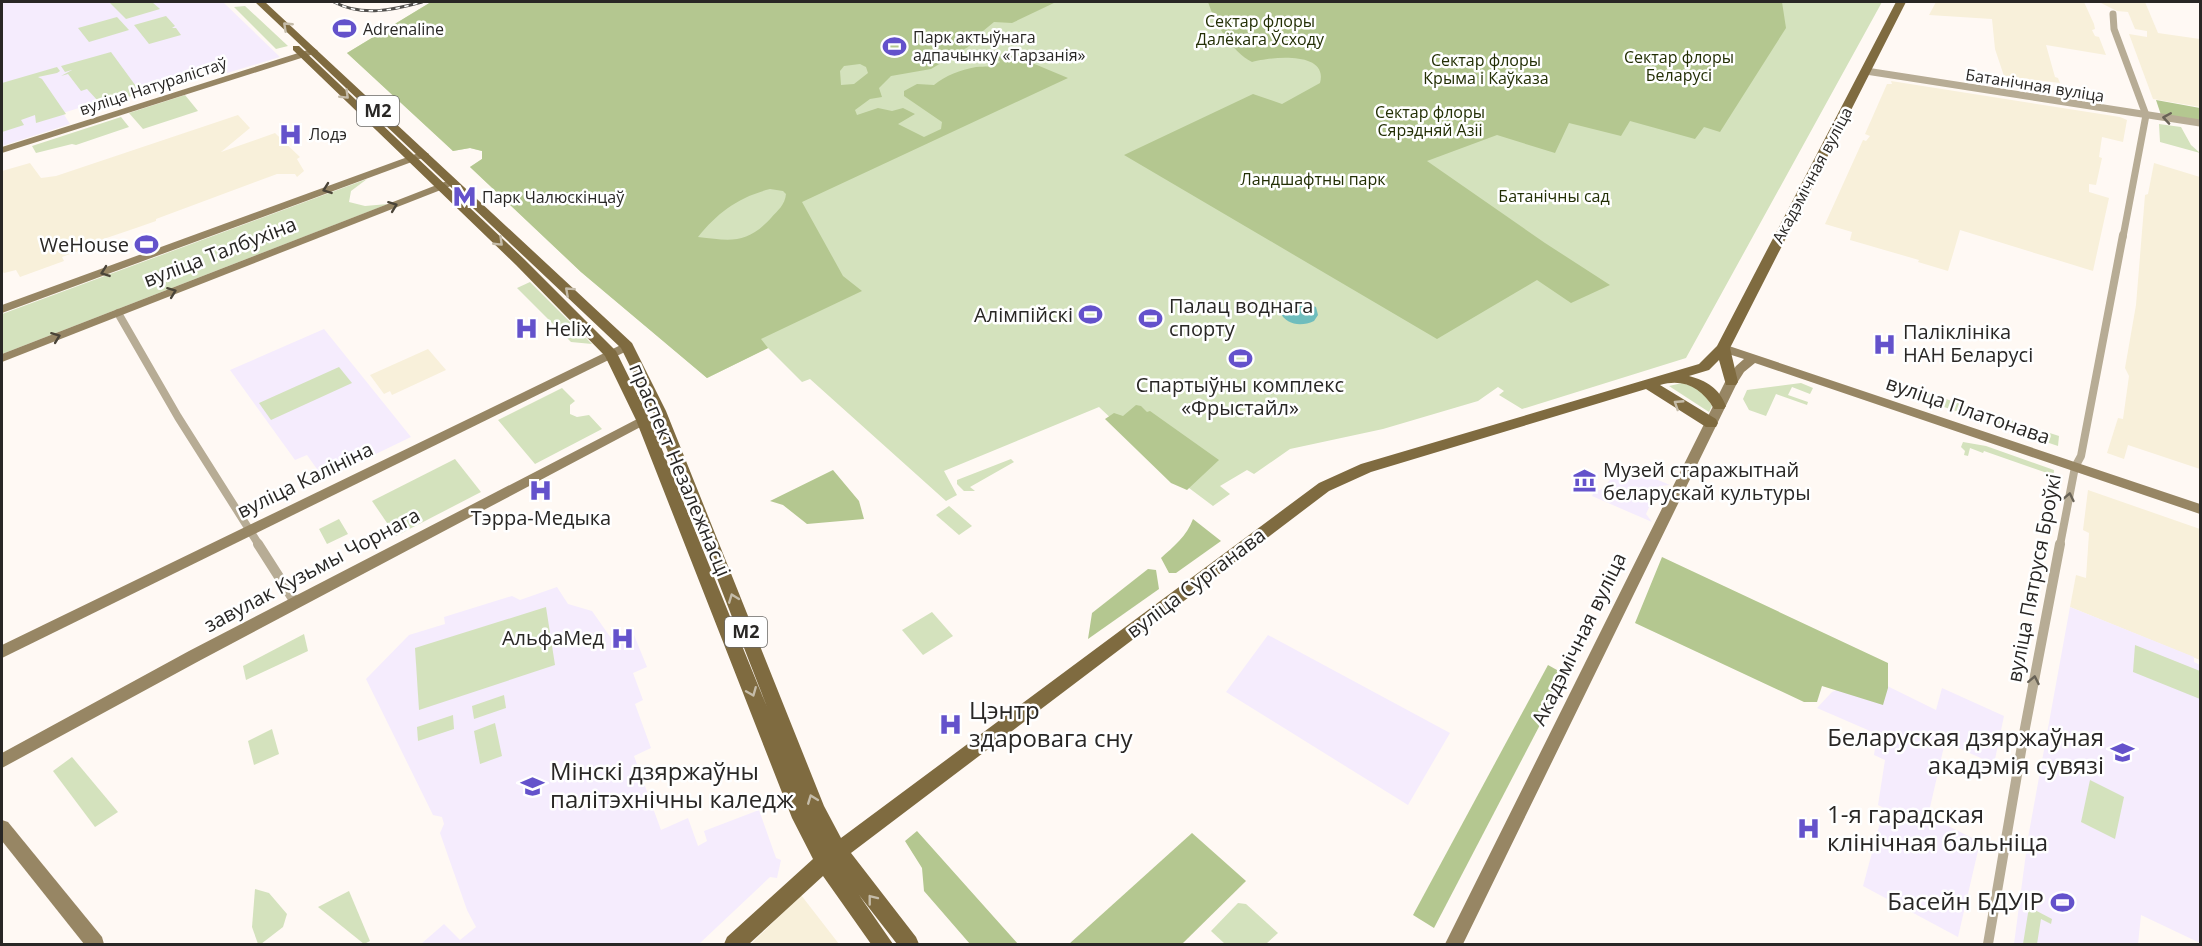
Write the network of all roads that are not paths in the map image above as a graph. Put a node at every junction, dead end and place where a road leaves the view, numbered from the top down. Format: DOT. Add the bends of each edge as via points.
graph roads {
  1 [pos="1901,2"];
  2 [pos="255,3"];
  3 [pos="2113,14"];
  4 [pos="308,53"];
  5 [pos="1866,71"];
  6 [pos="2146,115"];
  7 [pos="2200,123"];
  8 [pos="2,150"];
  9 [pos="424,154"];
  10 [pos="411,159"];
  11 [pos="447,184"];
  12 [pos="2,309"];
  13 [pos="117,313"];
  14 [pos="627,346"];
  15 [pos="1723,348"];
  16 [pos="610,354"];
  17 [pos="2,358"];
  18 [pos="1752,358"];
  19 [pos="1671,376"];
  20 [pos="1731,382"];
  21 [pos="1646,383"];
  22 [pos="1719,406"];
  23 [pos="643,420"];
  24 [pos="1711,423"];
  25 [pos="2075,467"];
  26 [pos="2200,509"];
  27 [pos="250,530"];
  28 [pos="295,602"];
  29 [pos="2,652"];
  30 [pos="2,761"];
  31 [pos="2,828"];
  32 [pos="831,857"];
  33 [pos="92,943"];
  34 [pos="734,945"];
  35 [pos="883,945"];
  36 [pos="909,945"];
  37 [pos="1454,945"];
  38 [pos="1988,945"];
  1 -- 5 [label="main road, Акадэмічная вуліца"];
  2 -- 4 [label="main road, праспект Незалежнасці / М2"];
  3 -- 6 [label="street, вуліца Пятруся Броўкі" via="2114,30"];
  4 -- 8 [label="main road, вуліца Натуралістаў"];
  4 -- 9 [label="main road, праспект Незалежнасці / М2"];
  4 -- 10 [label="main road, праспект Незалежнасці / М2, one-way"];
  5 -- 6 [label="street, Батанічная вуліца"];
  5 -- 15 [label="main road, Акадэмічная вуліца"];
  7 -- 6 [label="street, Батанічная вуліца, one-way"];
  6 -- 25 [label="street, вуліца Пятруся Броўкі" via="2081,456"];
  9 -- 10 [label="main road, вуліца Талбухіна"];
  9 -- 11 [label="main road, праспект Незалежнасці / М2"];
  10 -- 11 [label="main road, праспект Незалежнасці / М2"];
  10 -- 12 [label="main road, вуліца Талбухіна, one-way"];
  13 -- 11 [label="main road, вуліца Талбухіна, one-way"];
  14 -- 11 [label="main road, праспект Незалежнасці / М2, one-way"];
  11 -- 16 [label="main road, праспект Незалежнасці / М2, one-way"];
  17 -- 13 [label="main road, вуліца Талбухіна, one-way"];
  13 -- 27 [label="street"];
  14 -- 16 [label="main road, вуліца Калініна"];
  32 -- 14 [label="main road, праспект Незалежнасці / М2, one-way" via="659,411"];
  15 -- 18 [label="main road, вуліца Платонава"];
  15 -- 19 [label="main road, вуліца Сурганава" via="1704,367"];
  15 -- 20 [label="main road"];
  16 -- 23 [label="main road, праспект Незалежнасці / М2"];
  16 -- 27 [label="main road, вуліца Калініна"];
  18 -- 20 [label="main road, Акадэмічная вуліца"];
  18 -- 25 [label="main road, вуліца Платонава"];
  19 -- 21 [label="main road, вуліца Сурганава"];
  19 -- 22 [label="main road" via="1702,386 1713,394"];
  20 -- 22 [label="main road, Акадэмічная вуліца"];
  24 -- 21 [label="main road, one-way"];
  21 -- 32 [label="main road, вуліца Сурганава" via="1366,468 1324,487"];
  22 -- 24 [label="main road, Акадэмічная вуліца"];
  23 -- 28 [label="main road, завулак Кузьмы Чорнага"];
  23 -- 32 [label="main road, праспект Незалежнасці / М2, one-way" via="802,818"];
  24 -- 37 [label="main road, Акадэмічная вуліца"];
  25 -- 26 [label="main road, вуліца Платонава"];
  38 -- 25 [label="street, вуліца Пятруся Броўкі, one-way"];
  27 -- 28 [label="street"];
  27 -- 29 [label="main road, вуліца Калініна"];
  28 -- 30 [label="main road, завулак Кузьмы Чорнага"];
  31 -- 33 [label="main road"];
  32 -- 34 [label="main road, вуліца Сурганава"];
  32 -- 35 [label="main road, праспект Незалежнасці / М2" via="841,889"];
  36 -- 32 [label="main road, праспект Незалежнасці / М2, one-way"];
}
